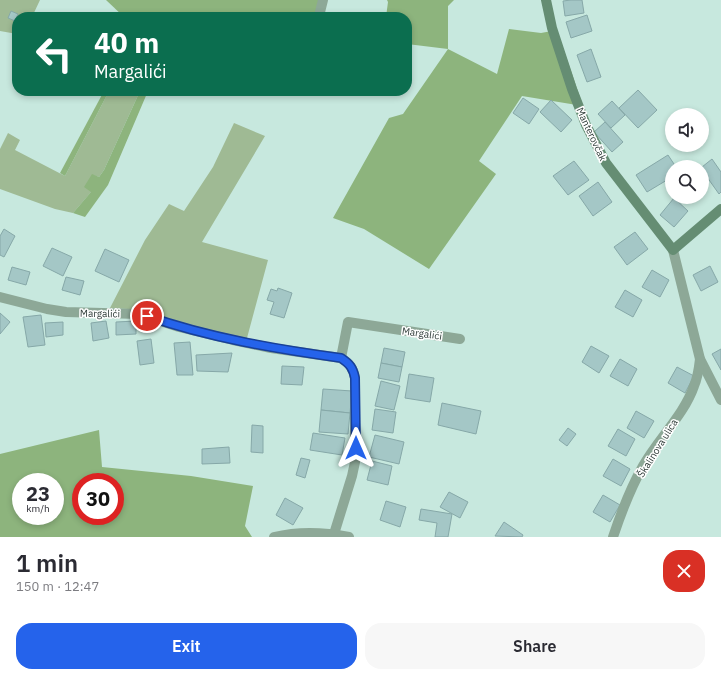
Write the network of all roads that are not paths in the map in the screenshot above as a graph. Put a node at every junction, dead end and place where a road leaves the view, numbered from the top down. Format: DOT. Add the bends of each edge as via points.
graph roads {
  1 [pos="323,0"];
  2 [pos="546,0"];
  3 [pos="320,12"];
  4 [pos="721,209"];
  5 [pos="673,250"];
  6 [pos="0,297"];
  7 [pos="460,339"];
  8 [pos="341,358"];
  9 [pos="700,359"];
  10 [pos="721,400"];
  11 [pos="334,534"];
  12 [pos="274,537"];
  13 [pos="349,537"];
  14 [pos="613,537"];
  1 -- 3 [label="street"];
  2 -- 5 [label="street, Manterovčak" via="552,28 586,125 606,163"];
  4 -- 5 [label="street"];
  5 -- 9 [label="street"];
  6 -- 8 [label="street, Margalići" via="66,312 139,314 178,327 233,340"];
  7 -- 8 [label="street, Margalići" via="348,322"];
  8 -- 11 [label="street" via="350,363 355,378 356,448 352,476"];
  9 -- 10 [label="street"];
  9 -- 14 [label="street, Škalinova ulica" via="694,386 684,406 643,466"];
  11 -- 12 [label="street" via="303,532"];
  11 -- 13 [label="street"];
}
